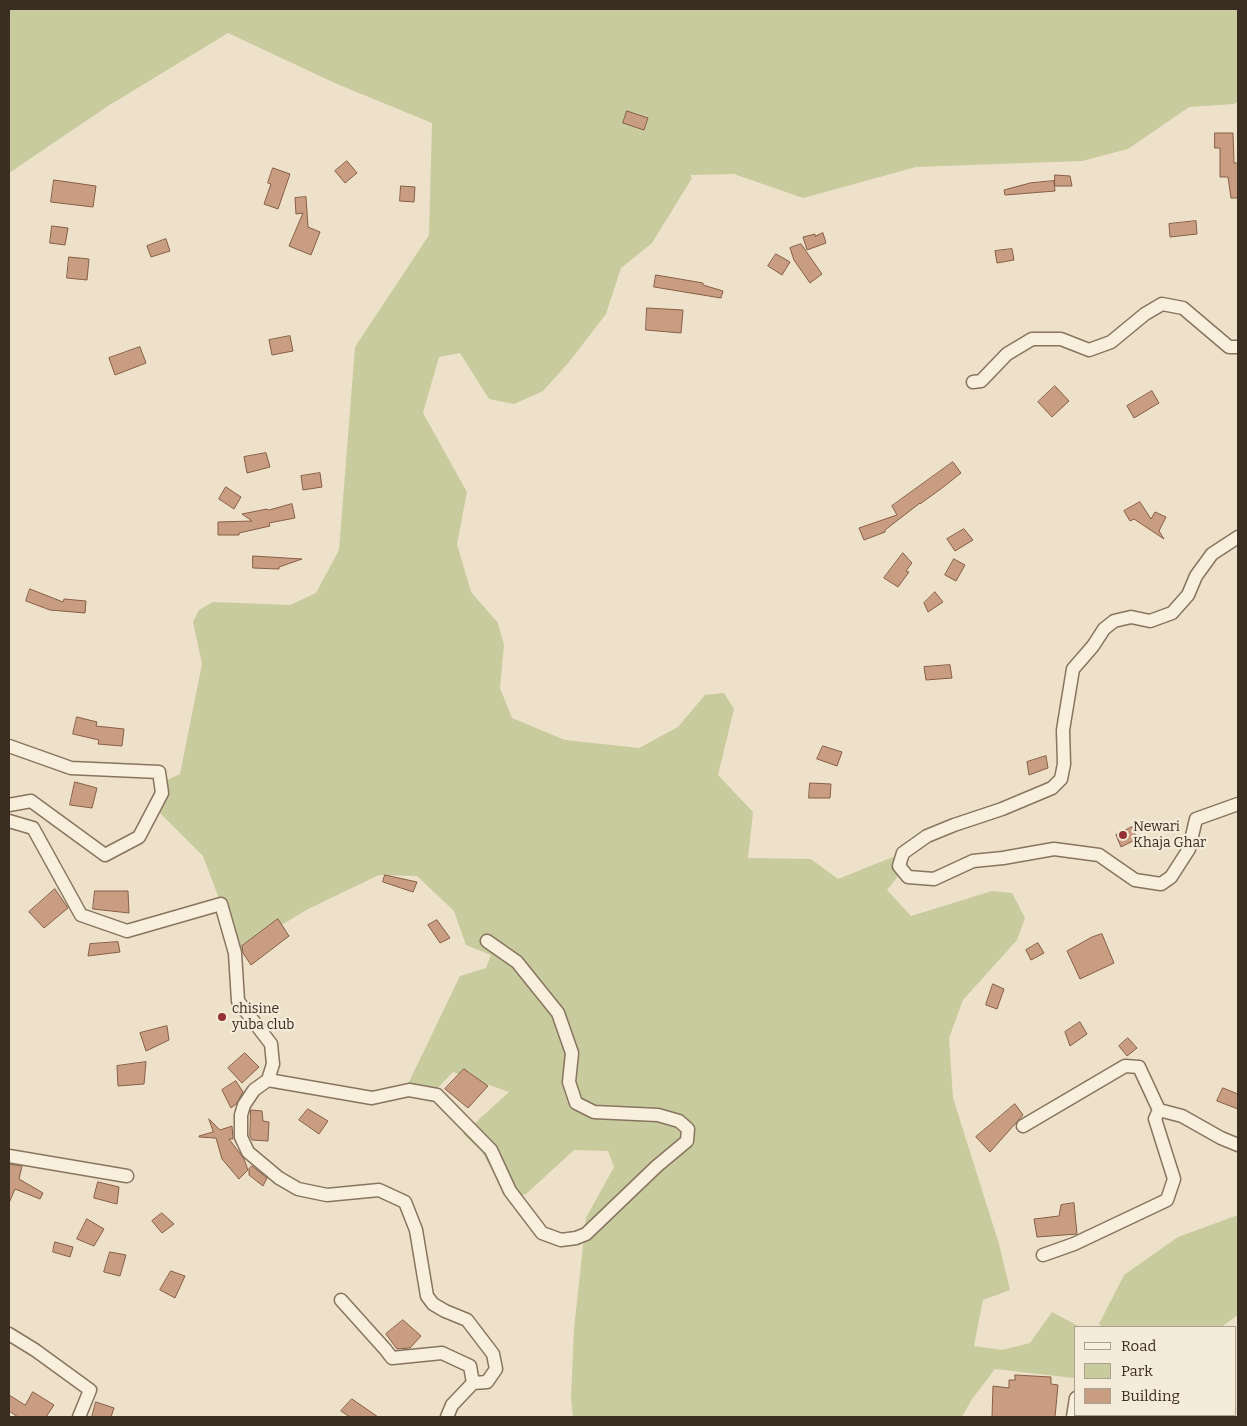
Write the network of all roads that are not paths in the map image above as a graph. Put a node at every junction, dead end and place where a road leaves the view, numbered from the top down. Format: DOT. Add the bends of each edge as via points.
graph roads {
  1 [pos="1238,347"];
  2 [pos="973,382"];
  3 [pos="1238,537"];
  4 [pos="9,746"];
  5 [pos="1238,804"];
  6 [pos="9,806"];
  7 [pos="9,821"];
  8 [pos="487,941"];
  9 [pos="268,1080"];
  10 [pos="1158,1110"];
  11 [pos="1023,1126"];
  12 [pos="1238,1145"];
  13 [pos="9,1156"];
  14 [pos="127,1176"];
  15 [pos="1043,1254"];
  16 [pos="341,1300"];
  17 [pos="9,1334"];
  18 [pos="473,1383"];
  19 [pos="79,1417"];
  20 [pos="447,1417"];
  1 -- 2 [label="street" via="1229,347 1183,308 1162,304 1111,342 1090,350 1061,338 1032,339 1007,354 981,381"];
  3 -- 5 [label="street" via="1212,554 1196,576 1188,595 1172,613 1150,621 1131,617 1114,621 1073,669 1063,730 1064,764 1061,779 1052,788 927,836 903,854 899,866 908,877 934,879 973,861 1054,849 1099,855 1135,880 1161,884 1171,877 1189,849 1196,819"];
  4 -- 6 [label="street" via="70,768 159,772 162,793 139,837 105,855 31,801"];
  7 -- 9 [label="street" via="33,828 81,915 127,931 221,904 234,953 238,1001 271,1044 273,1064"];
  8 -- 9 [label="street" via="517,962 558,1013 572,1053 568,1082 576,1103 594,1112 658,1115 679,1121 688,1129 687,1141 586,1234 561,1240 542,1233 510,1191 491,1150 437,1095 409,1090 372,1098"];
  9 -- 18 [label="street" via="254,1090 241,1115 241,1137 248,1152 298,1189 326,1195 379,1190 405,1202 416,1230 427,1296 433,1304 468,1320 493,1354 496,1369 487,1382"];
  10 -- 11 [label="street" via="1139,1067 1125,1066"];
  10 -- 12 [label="street" via="1182,1116"];
  10 -- 15 [label="street" via="1155,1120 1174,1179 1167,1200 1074,1244"];
  13 -- 14 [label="street"];
  16 -- 18 [label="street" via="392,1358 442,1353 470,1366"];
  17 -- 19 [label="street" via="90,1390"];
  18 -- 20 [label="street" via="452,1405"];
}
